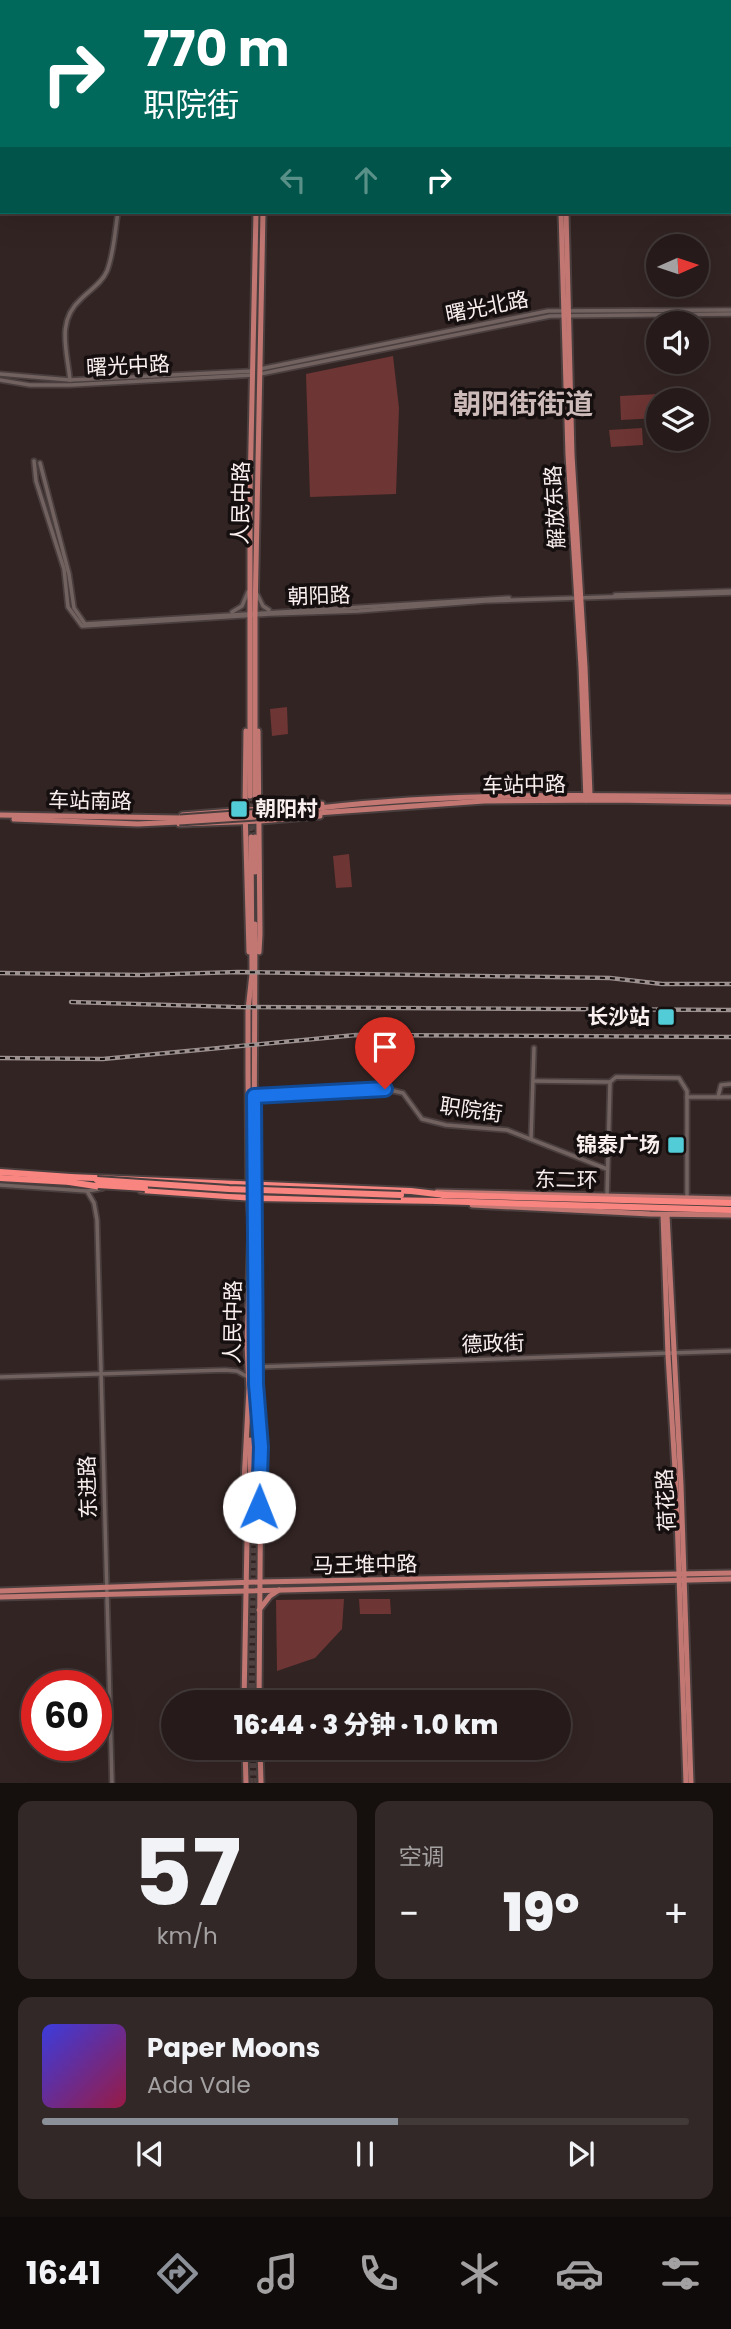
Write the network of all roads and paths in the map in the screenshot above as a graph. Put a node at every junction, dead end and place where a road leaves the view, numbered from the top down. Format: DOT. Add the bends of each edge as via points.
graph roads {
  1 [pos="118,214"];
  2 [pos="257,214"];
  3 [pos="263,214"];
  4 [pos="563,214"];
  5 [pos="731,312"];
  6 [pos="566,313"];
  7 [pos="255,373"];
  8 [pos="0,374"];
  9 [pos="0,380"];
  10 [pos="70,380"];
  11 [pos="34,461"];
  12 [pos="40,463"];
  13 [pos="253,587"];
  14 [pos="731,592"];
  15 [pos="578,597"];
  16 [pos="275,611"];
  17 [pos="227,614"];
  18 [pos="252,614"];
  19 [pos="252,673"];
  20 [pos="253,796"];
  21 [pos="587,796"];
  22 [pos="731,799"];
  23 [pos="260,808"];
  24 [pos="336,808"];
  25 [pos="244,809"];
  26 [pos="0,816"];
  27 [pos="166,820"];
  28 [pos="179,820"];
  29 [pos="260,821"];
  30 [pos="245,822"];
  31 [pos="253,837"];
  32 [pos="254,975"];
  33 [pos="534,1048"];
  34 [pos="534,1081"];
  35 [pos="610,1082"];
  36 [pos="731,1084"];
  37 [pos="254,1096"];
  38 [pos="687,1097"];
  39 [pos="718,1097"];
  40 [pos="731,1097"];
  41 [pos="531,1139"];
  42 [pos="607,1168"];
  43 [pos="0,1172"];
  44 [pos="0,1178"];
  45 [pos="69,1179"];
  46 [pos="0,1185"];
  47 [pos="251,1186"];
  48 [pos="106,1188"];
  49 [pos="87,1191"];
  50 [pos="411,1191"];
  51 [pos="607,1195"];
  52 [pos="687,1197"];
  53 [pos="251,1198"];
  54 [pos="442,1198"];
  55 [pos="731,1201"];
  56 [pos="409,1202"];
  57 [pos="645,1207"];
  58 [pos="686,1209"];
  59 [pos="731,1210"];
  60 [pos="650,1214"];
  61 [pos="665,1215"];
  62 [pos="678,1215"];
  63 [pos="731,1216"];
  64 [pos="731,1352"];
  65 [pos="670,1355"];
  66 [pos="256,1367"];
  67 [pos="100,1374"];
  68 [pos="0,1377"];
  69 [pos="249,1377"];
  70 [pos="256,1384"];
  71 [pos="249,1388"];
  72 [pos="247,1556"];
  73 [pos="259,1559"];
  74 [pos="731,1573"];
  75 [pos="682,1577"];
  76 [pos="731,1579"];
  77 [pos="259,1582"];
  78 [pos="246,1583"];
  79 [pos="259,1590"];
  80 [pos="279,1590"];
  81 [pos="0,1591"];
  82 [pos="106,1591"];
  83 [pos="246,1591"];
  84 [pos="0,1597"];
  85 [pos="259,1610"];
  86 [pos="244,1690"];
  87 [pos="259,1690"];
  88 [pos="245,1760"];
  89 [pos="260,1760"];
  90 [pos="112,1783"];
  91 [pos="246,1783"];
  92 [pos="261,1783"];
  93 [pos="689,1783"];
  1 -- 10 [label="street" via="108,270 67,317"];
  2 -- 7 [label="main road, 人民中路"];
  3 -- 7 [label="main road, 人民中路"];
  4 -- 6 [label="main road, 解放东路"];
  5 -- 6 [label="street, 曙光北路"];
  6 -- 7 [label="street, 曙光北路" via="518,317"];
  6 -- 15 [label="main road, 解放东路" via="568,455"];
  7 -- 9 [label="street, 曙光中路" via="70,385"];
  7 -- 10 [label="street, 曙光中路"];
  7 -- 13 [label="main road, 人民中路"];
  8 -- 10 [label="street, 曙光中路"];
  11 -- 18 [label="street, 朝阳路" via="64,569 68,607 82,626"];
  12 -- 17 [label="street, 朝阳路" via="74,608 85,624"];
  13 -- 16 [label="street" via="263,606"];
  13 -- 17 [label="street" via="242,606"];
  13 -- 18 [label="main road, 人民中路"];
  14 -- 15 [label="street, 朝阳路"];
  15 -- 16 [label="street, 朝阳路"];
  15 -- 18 [label="street, 朝阳路"];
  15 -- 21 [label="main road, 解放东路" via="586,679"];
  16 -- 18 [label="street, 朝阳路"];
  17 -- 18 [label="street, 朝阳路"];
  18 -- 19 [label="main road, 人民中路"];
  19 -- 20 [label="main road, 人民中路"];
  19 -- 23 [label="main road" via="258,690"];
  19 -- 25 [label="main road"];
  21 -- 22 [label="main road, 车站中路"];
  21 -- 24 [label="main road, 车站中路" via="475,796"];
  23 -- 24 [label="main road" via="315,804"];
  23 -- 25 [label="main road"];
  23 -- 29 [label="main road"];
  24 -- 28 [label="main road, 车站中路, bridge"];
  24 -- 29 [label="main road" via="318,816"];
  25 -- 27 [label="main road"];
  25 -- 30 [label="main road"];
  26 -- 27 [label="main road, 车站南路" via="113,823"];
  27 -- 28 [label="main road, 车站南路"];
  27 -- 30 [label="main road"];
  29 -- 30 [label="main road"];
  29 -- 32 [label="main road" via="261,934"];
  30 -- 32 [label="main road" via="247,937"];
  31 -- 32 [label="main road, 人民中路"];
  32 -- 37 [label="main road, 人民中路"];
  32 -- 47 [label="main road, 人民中路" via="248,1010"];
  33 -- 34 [label="street"];
  34 -- 35 [label="street"];
  34 -- 41 [label="street"];
  35 -- 38 [label="street" via="616,1077 679,1078"];
  35 -- 42 [label="street"];
  36 -- 39 [label="street" via="721,1085"];
  37 -- 41 [label="street, 职院街" via="385,1089 403,1093 422,1119 507,1130"];
  37 -- 47 [label="main road, 人民中路"];
  38 -- 39 [label="street"];
  38 -- 52 [label="street"];
  39 -- 40 [label="street"];
  41 -- 42 [label="street, 职院街"];
  42 -- 51 [label="street"];
  43 -- 45 [label="highway"];
  44 -- 45 [label="highway"];
  45 -- 47 [label="highway" via="98,1176"];
  45 -- 48 [label="highway"];
  45 -- 54 [label="highway, 东二环, bridge" via="229,1193"];
  46 -- 49 [label="street"];
  47 -- 50 [label="highway"];
  47 -- 53 [label="main road, 人民中路"];
  48 -- 49 [label="street"];
  48 -- 53 [label="highway"];
  49 -- 67 [label="street, 东进路" via="97,1220"];
  50 -- 51 [label="main road"];
  50 -- 54 [label="highway"];
  51 -- 52 [label="main road"];
  52 -- 55 [label="main road"];
  53 -- 56 [label="highway"];
  53 -- 66 [label="main road, 人民中路"];
  53 -- 69 [label="main road, 人民中路"];
  54 -- 55 [label="highway, 东二环"];
  54 -- 56 [label="highway"];
  54 -- 57 [label="highway, 东二环"];
  56 -- 60 [label="main road"];
  57 -- 58 [label="highway, 东二环"];
  57 -- 60 [label="main road"];
  58 -- 59 [label="highway, 东二环"];
  58 -- 62 [label="main road"];
  60 -- 61 [label="main road"];
  61 -- 62 [label="main road"];
  61 -- 65 [label="main road, 荷花路"];
  62 -- 63 [label="main road"];
  64 -- 65 [label="street, 德政街"];
  65 -- 66 [label="street, 德政街"];
  65 -- 75 [label="main road, 荷花路"];
  66 -- 70 [label="main road, 人民中路"];
  67 -- 68 [label="street"];
  67 -- 69 [label="street" via="225,1370"];
  67 -- 82 [label="street, 东进路"];
  69 -- 71 [label="main road, 人民中路"];
  70 -- 71 [label="main road, 人民中路" via="253,1522"];
  70 -- 73 [label="main road, 人民中路" via="261,1447"];
  71 -- 72 [label="main road, 人民中路" via="244,1482"];
  72 -- 73 [label="main road" via="252,1563"];
  72 -- 78 [label="main road, 人民中路"];
  73 -- 77 [label="main road, 人民中路"];
  74 -- 75 [label="main road, 马王堆中路"];
  75 -- 76 [label="main road, 马王堆中路"];
  75 -- 77 [label="main road, 马王堆中路"];
  75 -- 80 [label="main road, 马王堆中路"];
  75 -- 93 [label="main road, 荷花路"];
  77 -- 78 [label="main road, 马王堆中路"];
  77 -- 79 [label="main road, 人民中路"];
  78 -- 82 [label="main road, 马王堆中路"];
  78 -- 83 [label="main road, 人民中路"];
  79 -- 80 [label="main road, 马王堆中路"];
  79 -- 83 [label="main road, 马王堆中路"];
  79 -- 85 [label="main road, 人民中路"];
  80 -- 85 [label="main road"];
  81 -- 82 [label="main road, 马王堆中路"];
  82 -- 83 [label="main road, 马王堆中路"];
  82 -- 84 [label="main road, 马王堆中路"];
  82 -- 90 [label="street, 东进路"];
  83 -- 86 [label="main road, 人民中路"];
  85 -- 87 [label="main road, 人民中路"];
  88 -- 91 [label="main road"];
  89 -- 92 [label="main road"];
}
